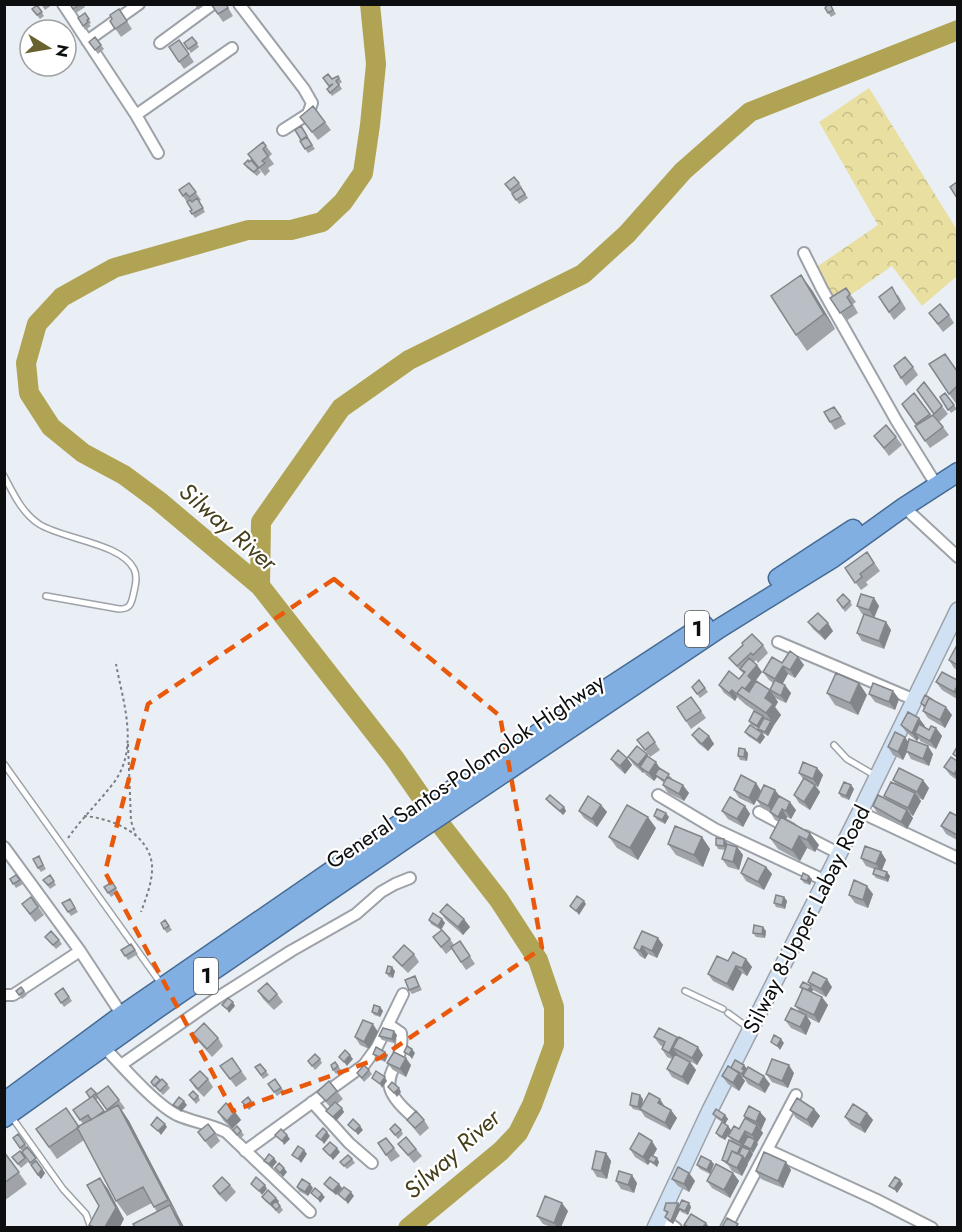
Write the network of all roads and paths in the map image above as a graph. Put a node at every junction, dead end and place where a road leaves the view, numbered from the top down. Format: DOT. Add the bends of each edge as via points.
graph roads {
  1 [pos="63,4"];
  2 [pos="139,4"];
  3 [pos="213,4"];
  4 [pos="238,4"];
  5 [pos="87,41"];
  6 [pos="160,44"];
  7 [pos="232,48"];
  8 [pos="136,115"];
  9 [pos="283,130"];
  10 [pos="158,153"];
  11 [pos="804,253"];
  12 [pos="957,460"];
  13 [pos="957,472"];
  14 [pos="4,476"];
  15 [pos="932,478"];
  16 [pos="904,507"];
  17 [pos="957,557"];
  18 [pos="46,596"];
  19 [pos="957,610"];
  20 [pos="778,642"];
  21 [pos="116,664"];
  22 [pos="915,700"];
  23 [pos="128,741"];
  24 [pos="834,745"];
  25 [pos="4,764"];
  26 [pos="878,777"];
  27 [pos="467,789"];
  28 [pos="658,795"];
  29 [pos="759,812"];
  30 [pos="860,812"];
  31 [pos="84,816"];
  32 [pos="405,830"];
  33 [pos="136,837"];
  34 [pos="63,845"];
  35 [pos="4,847"];
  36 [pos="840,854"];
  37 [pos="957,858"];
  38 [pos="410,879"];
  39 [pos="826,881"];
  40 [pos="141,912"];
  41 [pos="80,951"];
  42 [pos="163,987"];
  43 [pos="685,991"];
  44 [pos="403,994"];
  45 [pos="4,995"];
  46 [pos="122,1015"];
  47 [pos="388,1024"];
  48 [pos="751,1029"];
  49 [pos="104,1047"];
  50 [pos="121,1065"];
  51 [pos="796,1095"];
  52 [pos="312,1102"];
  53 [pos="6,1112"];
  54 [pos="411,1115"];
  55 [pos="768,1150"];
  56 [pos="245,1151"];
  57 [pos="372,1163"];
  58 [pos="310,1212"];
  59 [pos="658,1222"];
  60 [pos="91,1227"];
  61 [pos="676,1227"];
  62 [pos="726,1227"];
  63 [pos="932,1227"];
  1 -- 5 [label="street"];
  2 -- 5 [label="street"];
  3 -- 6 [label="street"];
  4 -- 9 [label="street" via="312,103 308,114"];
  5 -- 8 [label="street"];
  7 -- 8 [label="street"];
  8 -- 10 [label="street"];
  11 -- 15 [label="street"];
  12 -- 15 [label="highway, 1"];
  13 -- 16 [label="highway, General Santos-Polomolok Highway / 1"];
  14 -- 18 [label="lane" via="17,501 39,524 106,548 135,570 136,584 131,605 126,609"];
  15 -- 27 [label="highway, 1"];
  16 -- 17 [label="street"];
  16 -- 27 [label="highway, General Santos-Polomolok Highway / 1" via="832,558"];
  19 -- 22 [label="main road, Silway 8-Upper Labay Road"];
  20 -- 22 [label="street"];
  21 -- 23 [label="path"];
  22 -- 26 [label="main road, Silway 8-Upper Labay Road"];
  23 -- 31 [label="path" via="123,766 115,780"];
  23 -- 33 [label="path" via="130,821"];
  24 -- 26 [label="lane" via="847,759"];
  25 -- 34 [label="lane"];
  26 -- 30 [label="main road, Silway 8-Upper Labay Road"];
  27 -- 32 [label="highway, 1"];
  28 -- 39 [label="street" via="715,829"];
  29 -- 36 [label="street"];
  30 -- 36 [label="main road, Silway 8-Upper Labay Road"];
  30 -- 37 [label="street"];
  31 -- 33 [label="path" via="120,824"];
  31 -- 34 [label="path"];
  32 -- 42 [label="highway, 1"];
  32 -- 49 [label="highway, General Santos-Polomolok Highway / 1"];
  33 -- 40 [label="path" via="146,848 152,865"];
  34 -- 42 [label="lane"];
  35 -- 41 [label="street"];
  36 -- 39 [label="main road, Silway 8-Upper Labay Road"];
  38 -- 50 [label="street" via="381,892 356,914 217,998"];
  39 -- 48 [label="main road, Silway 8-Upper Labay Road"];
  41 -- 45 [label="street" via="13,994"];
  41 -- 46 [label="street"];
  42 -- 46 [label="highway, 1"];
  43 -- 48 [label="lane" via="726,1011"];
  44 -- 47 [label="street"];
  46 -- 53 [label="highway, 1"];
  47 -- 52 [label="street" via="364,1065"];
  47 -- 54 [label="street" via="401,1033 402,1039 389,1087 399,1105"];
  48 -- 59 [label="main road, Silway 8-Upper Labay Road"];
  49 -- 50 [label="street"];
  49 -- 53 [label="highway, General Santos-Polomolok Highway / 1"];
  50 -- 56 [label="street" via="174,1114 214,1125"];
  51 -- 55 [label="street"];
  52 -- 56 [label="street"];
  52 -- 57 [label="street"];
  53 -- 60 [label="lane" via="86,1214"];
  55 -- 62 [label="street"];
  55 -- 63 [label="street"];
  56 -- 58 [label="street"];
  59 -- 61 [label="street"];
}
